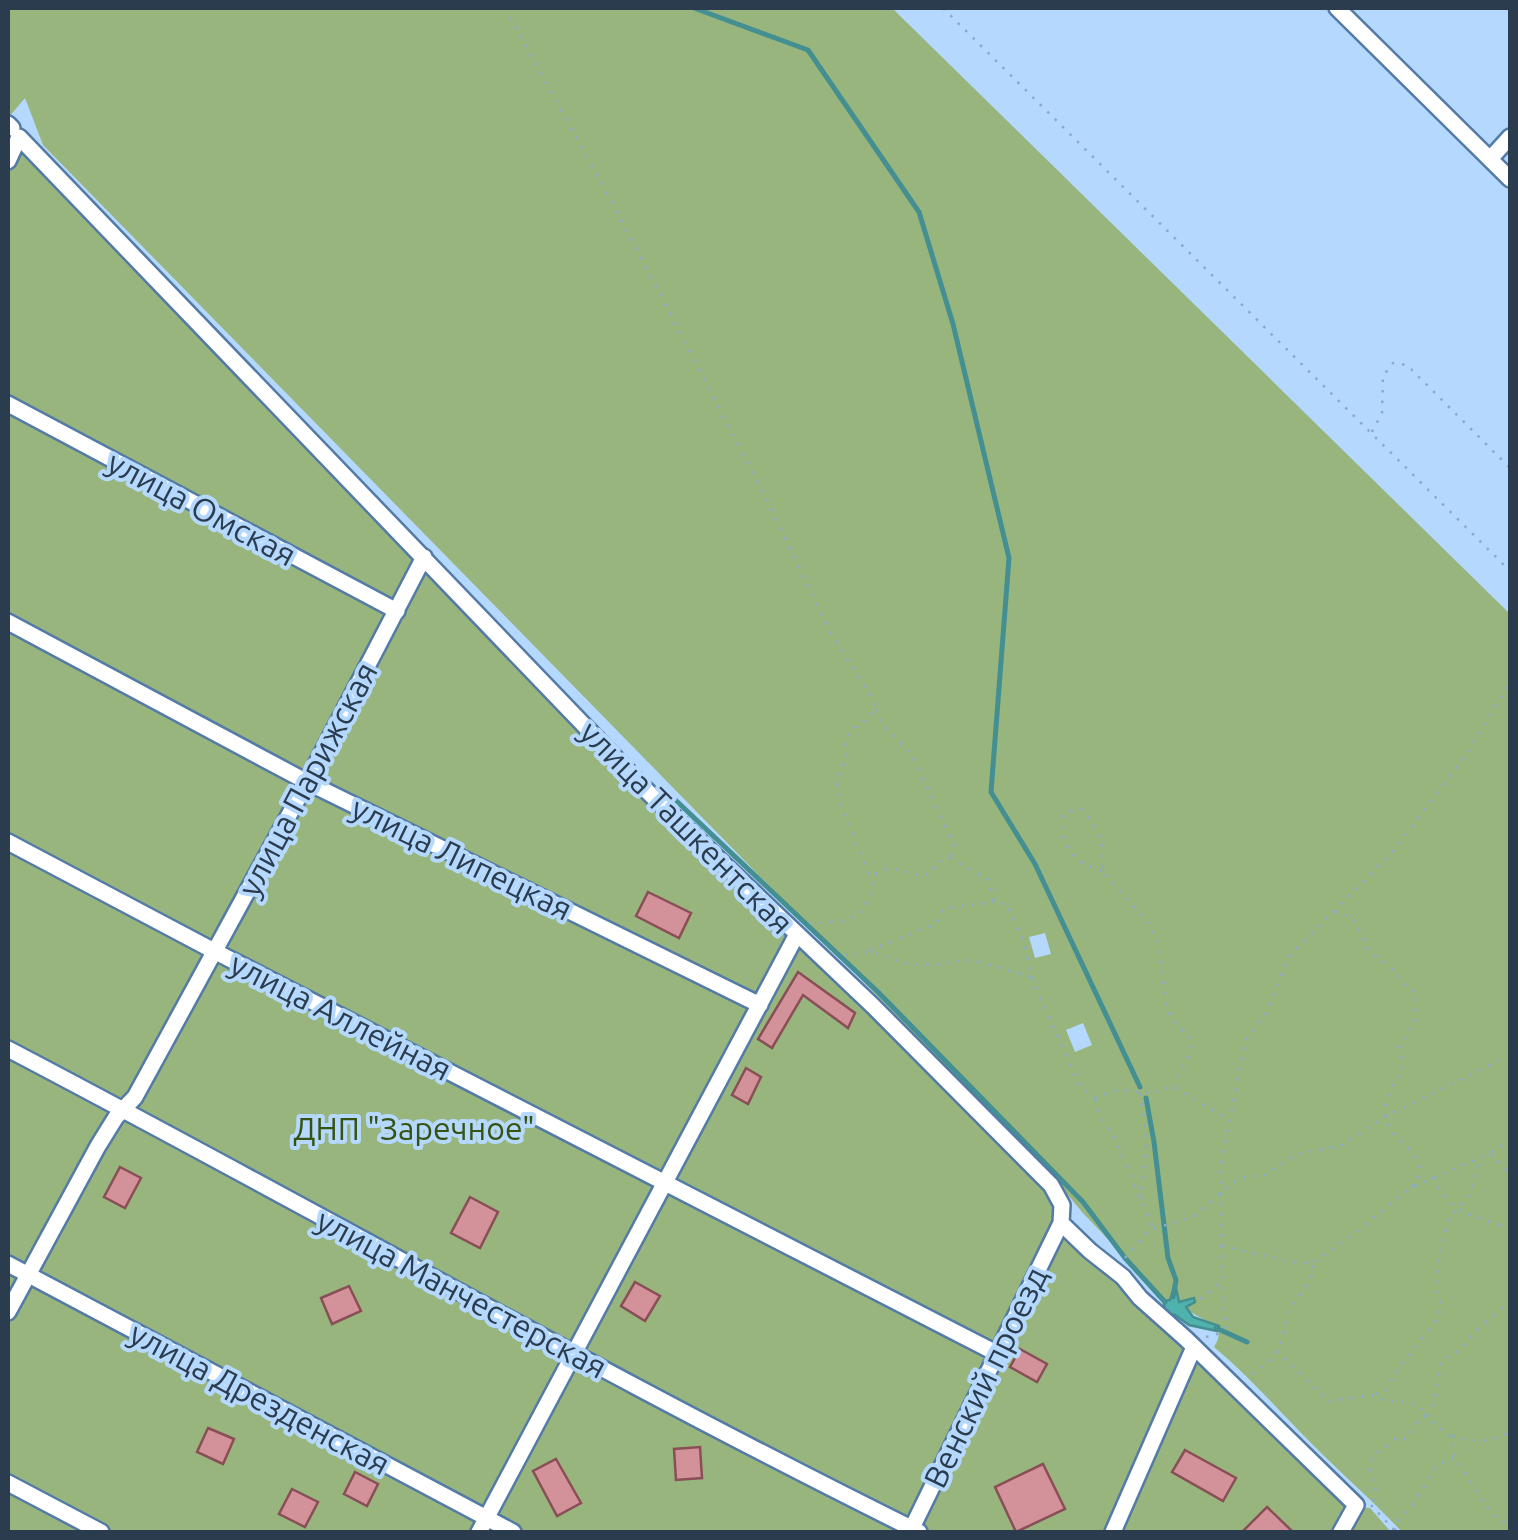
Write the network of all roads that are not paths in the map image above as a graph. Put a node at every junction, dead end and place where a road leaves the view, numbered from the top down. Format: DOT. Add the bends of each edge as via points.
graph roads {
  1 [pos="1337,8"];
  2 [pos="13,130"];
  3 [pos="1510,137"];
  4 [pos="1490,159"];
  5 [pos="8,162"];
  6 [pos="1510,179"];
  7 [pos="8,404"];
  8 [pos="424,557"];
  9 [pos="398,611"];
  10 [pos="8,622"];
  11 [pos="307,782"];
  12 [pos="8,842"];
  13 [pos="796,936"];
  14 [pos="214,951"];
  15 [pos="760,1004"];
  16 [pos="8,1048"];
  17 [pos="124,1110"];
  18 [pos="665,1182"];
  19 [pos="1061,1223"];
  20 [pos="8,1264"];
  21 [pos="28,1275"];
  22 [pos="8,1312"];
  23 [pos="1196,1349"];
  24 [pos="996,1353"];
  25 [pos="574,1355"];
  26 [pos="8,1483"];
  27 [pos="483,1526"];
  28 [pos="95,1531"];
  29 [pos="913,1531"];
  30 [pos="513,1532"];
  31 [pos="1114,1532"];
  32 [pos="1342,1532"];
  1 -- 4 [label="street"];
  2 -- 5 [label="street"];
  2 -- 8 [label="street, улица Ташкентская"];
  3 -- 4 [label="street"];
  4 -- 6 [label="street"];
  7 -- 9 [label="street, улица Омская"];
  8 -- 9 [label="street, улица Парижская"];
  8 -- 13 [label="street, улица Ташкентская"];
  9 -- 11 [label="street, улица Парижская"];
  10 -- 11 [label="street, улица Липецкая"];
  11 -- 14 [label="street, улица Парижская"];
  11 -- 15 [label="street, улица Липецкая"];
  12 -- 14 [label="street, улица Аллейная"];
  13 -- 15 [label="street"];
  13 -- 19 [label="street, улица Ташкентская" via="1050,1185 1062,1204"];
  14 -- 17 [label="street, улица Парижская"];
  14 -- 18 [label="street, улица Аллейная"];
  15 -- 18 [label="street"];
  16 -- 17 [label="street, улица Манчестерская"];
  17 -- 21 [label="street, улица Парижская"];
  17 -- 25 [label="street, улица Манчестерская"];
  18 -- 24 [label="street, улица Аллейная"];
  18 -- 25 [label="street"];
  19 -- 23 [label="street, улица Ташкентская"];
  19 -- 24 [label="street, Венский проезд"];
  20 -- 21 [label="street, улица Дрезденская"];
  21 -- 22 [label="street, улица Парижская"];
  21 -- 27 [label="street, улица Дрезденская"];
  23 -- 31 [label="street"];
  23 -- 32 [label="street, улица Ташкентская" via="1363,1505"];
  24 -- 29 [label="street, Венский проезд"];
  25 -- 27 [label="street"];
  25 -- 29 [label="street, улица Манчестерская"];
  26 -- 28 [label="street"];
  27 -- 30 [label="street, улица Дрезденская"];
}
